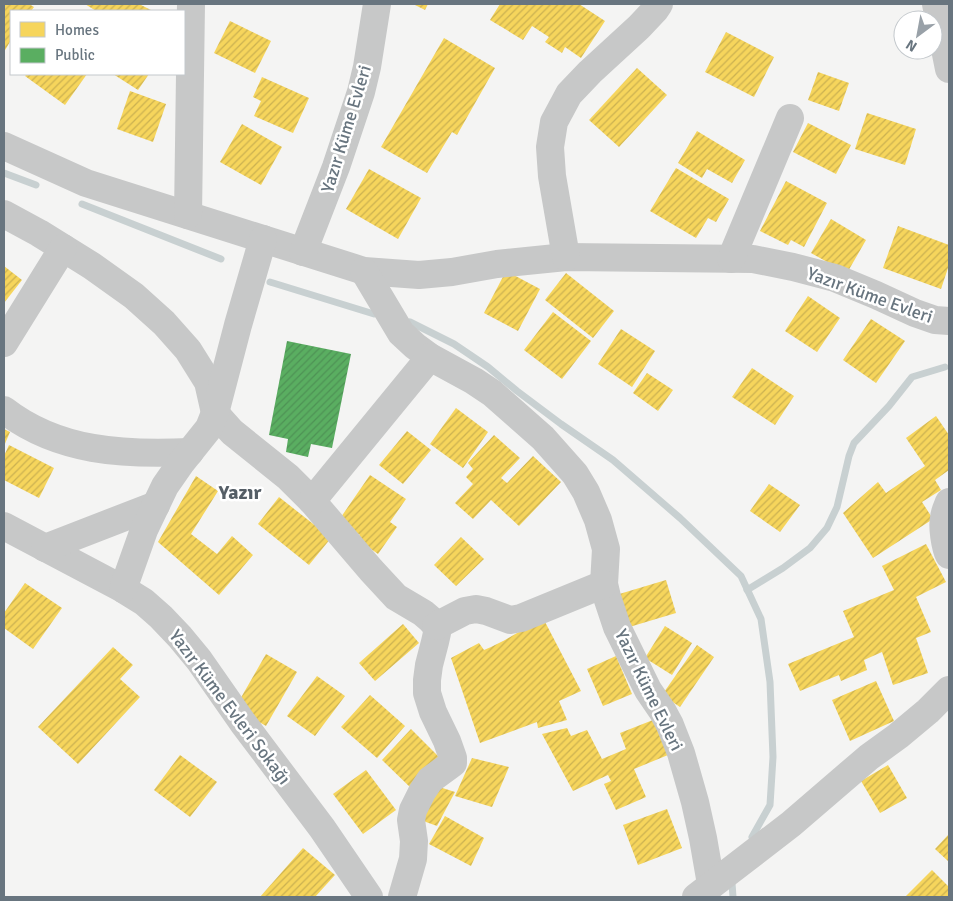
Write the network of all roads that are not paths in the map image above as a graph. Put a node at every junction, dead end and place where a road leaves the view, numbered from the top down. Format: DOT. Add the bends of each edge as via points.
graph roads {
  1 [pos="191,4"];
  2 [pos="377,4"];
  3 [pos="659,4"];
  4 [pos="936,4"];
  5 [pos="949,69"];
  6 [pos="790,118"];
  7 [pos="4,146"];
  8 [pos="4,214"];
  9 [pos="188,215"];
  10 [pos="264,239"];
  11 [pos="63,248"];
  12 [pos="303,252"];
  13 [pos="566,257"];
  14 [pos="731,259"];
  15 [pos="364,271"];
  16 [pos="949,321"];
  17 [pos="4,343"];
  18 [pos="430,357"];
  19 [pos="4,410"];
  20 [pos="215,413"];
  21 [pos="190,452"];
  22 [pos="312,501"];
  23 [pos="949,502"];
  24 [pos="156,506"];
  25 [pos="4,526"];
  26 [pos="45,548"];
  27 [pos="949,555"];
  28 [pos="604,584"];
  29 [pos="122,589"];
  30 [pos="436,626"];
  31 [pos="949,690"];
  32 [pos="703,891"];
  33 [pos="369,897"];
  34 [pos="405,897"];
  1 -- 9 [label="street"];
  2 -- 12 [label="street, Yazır Küme Evleri" via="361,92"];
  3 -- 13 [label="street" via="569,94 554,122 550,147 552,176"];
  4 -- 5 [label="street"];
  6 -- 14 [label="street"];
  7 -- 9 [label="street, Yazır Küme Evleri" via="86,183"];
  8 -- 11 [label="street"];
  9 -- 10 [label="street, Yazır Küme Evleri"];
  10 -- 12 [label="street, Yazır Küme Evleri"];
  10 -- 20 [label="street"];
  11 -- 17 [label="street"];
  11 -- 20 [label="street" via="134,296 164,323 188,350 208,382"];
  12 -- 15 [label="street, Yazır Küme Evleri"];
  13 -- 14 [label="street, Yazır Küme Evleri"];
  13 -- 15 [label="street, Yazır Küme Evleri" via="418,275"];
  14 -- 16 [label="street, Yazır Küme Evleri" via="793,267 835,278 915,313"];
  15 -- 18 [label="street, Yazır Küme Evleri" via="401,333"];
  18 -- 22 [label="street"];
  18 -- 28 [label="street, Yazır Küme Evleri" via="492,393 543,438 576,474 598,520 606,548"];
  19 -- 21 [label="street" via="38,431 85,448 156,454"];
  20 -- 21 [label="street" via="209,428"];
  20 -- 22 [label="street" via="232,432"];
  21 -- 24 [label="street"];
  22 -- 30 [label="street" via="396,597"];
  23 -- 27 [label="street" via="944,518"];
  24 -- 26 [label="street"];
  24 -- 29 [label="street"];
  25 -- 26 [label="street, Yazır Küme Evleri Sokağı"];
  26 -- 29 [label="street, Yazır Küme Evleri Sokağı"];
  28 -- 30 [label="street" via="521,618 510,620 476,609"];
  28 -- 32 [label="street, Yazır Küme Evleri" via="617,626 648,690 670,725 681,753 703,838"];
  29 -- 33 [label="street, Yazır Küme Evleri Sokağı" via="144,602 190,648"];
  30 -- 34 [label="street" via="427,693 453,758 449,766 430,780 413,810 413,859"];
  31 -- 32 [label="street, Yazır Küme Evleri" via="791,824"];
}
